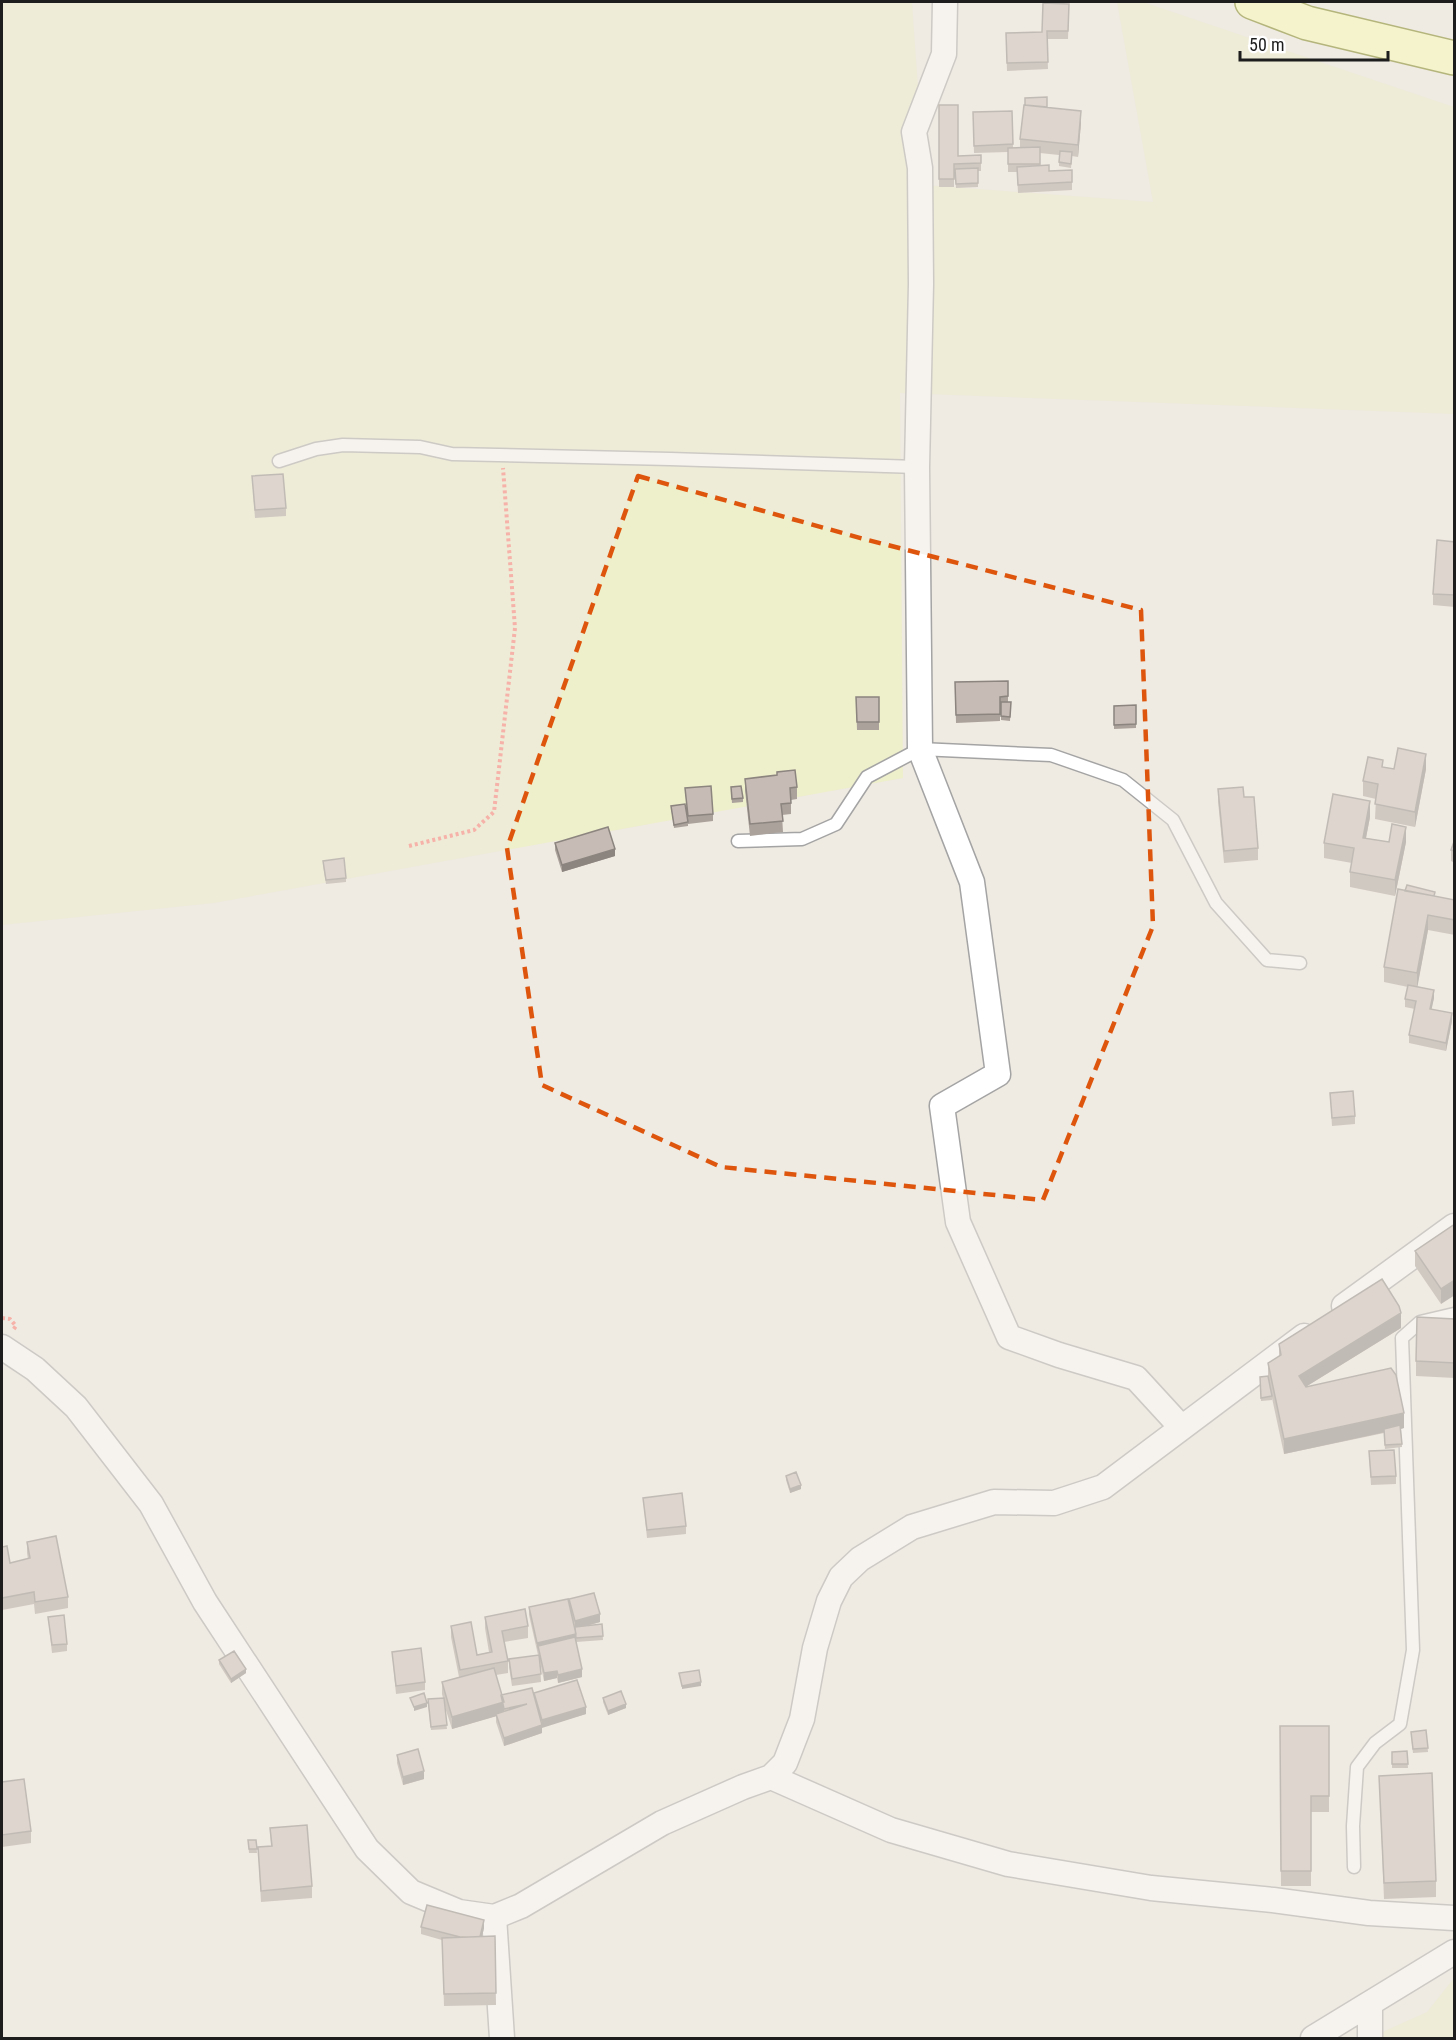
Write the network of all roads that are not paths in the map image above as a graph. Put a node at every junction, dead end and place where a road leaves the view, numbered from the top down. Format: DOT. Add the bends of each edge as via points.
graph roads {
  1 [pos="945,2"];
  2 [pos="1252,2"];
  3 [pos="1455,58"];
  4 [pos="279,461"];
  5 [pos="917,468"];
  6 [pos="920,749"];
  7 [pos="738,841"];
  8 [pos="1300,963"];
  9 [pos="1455,1226"];
  10 [pos="1455,1314"];
  11 [pos="2,1347"];
  12 [pos="1181,1426"];
  13 [pos="771,1777"];
  14 [pos="1354,1867"];
  15 [pos="494,1917"];
  16 [pos="1455,1918"];
  17 [pos="1455,1952"];
  18 [pos="1370,2004"];
  19 [pos="502,2038"];
  20 [pos="1313,2038"];
  21 [pos="1370,2038"];
  1 -- 5 [label="street" via="944,54 914,132 920,168 921,238"];
  2 -- 3 [label="main road" via="1307,23"];
  4 -- 5 [label="lane" via="343,445 420,447 452,454"];
  5 -- 6 [label="street"];
  6 -- 7 [label="lane" via="867,777 836,824 802,839"];
  6 -- 8 [label="lane" via="1051,754 1123,780 1173,820 1216,903 1267,960"];
  6 -- 12 [label="street" via="972,882 998,1074 942,1106 958,1222 1009,1337 1136,1378"];
  9 -- 12 [label="street"];
  10 -- 14 [label="lane" via="1420,1322 1402,1338 1413,1650 1400,1724 1375,1743 1357,1767"];
  11 -- 15 [label="street" via="35,1369 76,1407 151,1504 205,1602 367,1849 411,1892 459,1912"];
  12 -- 13 [label="street" via="1103,1486 1054,1503 994,1502 912,1527 860,1559 841,1577 829,1601 815,1648 802,1719 785,1763"];
  13 -- 15 [label="street" via="662,1823 521,1906"];
  13 -- 16 [label="street" via="891,1830 1008,1864 1151,1888 1370,1913"];
  15 -- 19 [label="street"];
  17 -- 18 [label="street"];
  18 -- 20 [label="street"];
  18 -- 21 [label="street"];
}
